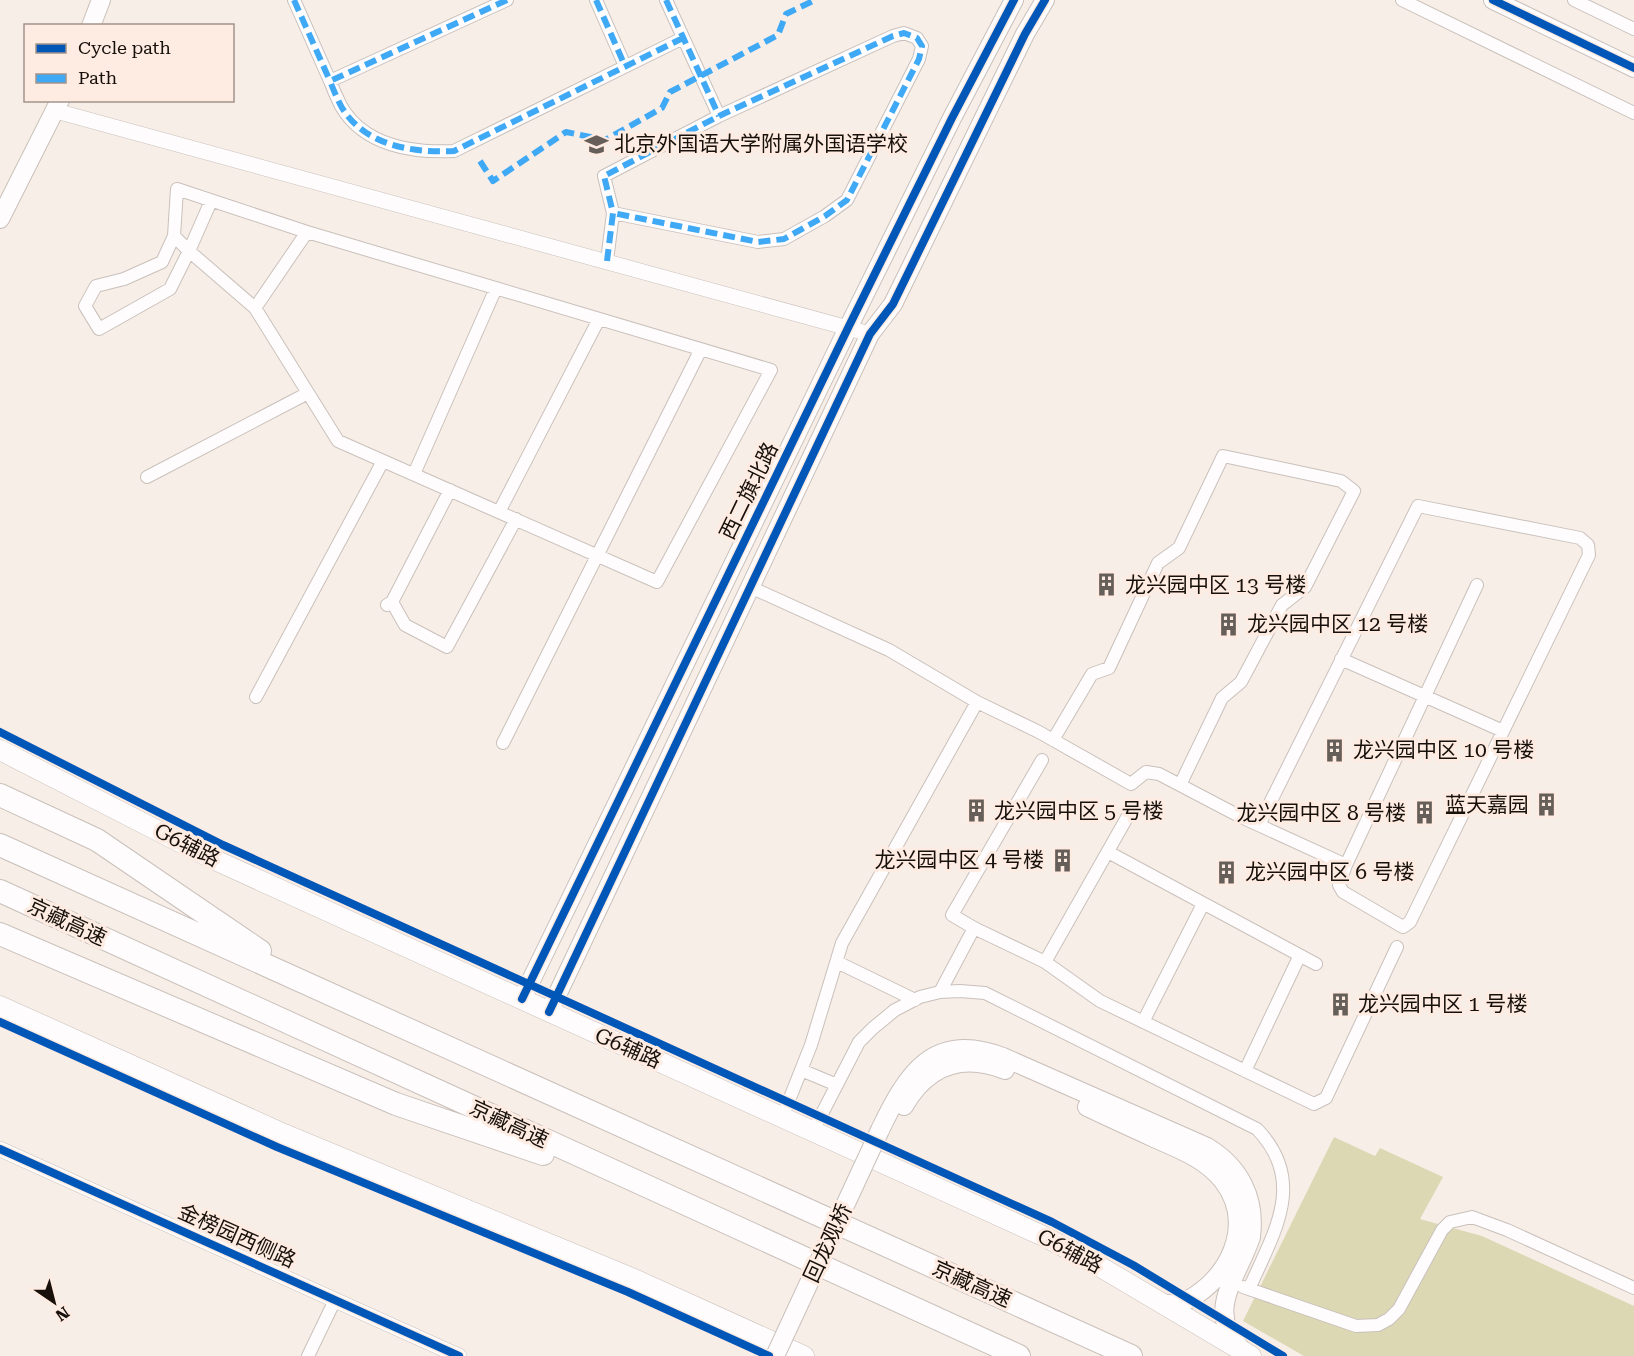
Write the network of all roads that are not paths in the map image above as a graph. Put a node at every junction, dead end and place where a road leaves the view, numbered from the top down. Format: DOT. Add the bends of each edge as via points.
graph roads {
  1 [pos="101,0"];
  2 [pos="294,0"];
  3 [pos="507,0"];
  4 [pos="596,0"];
  5 [pos="666,0"];
  6 [pos="1014,0"];
  7 [pos="1045,0"];
  8 [pos="1402,0"];
  9 [pos="1493,0"];
  10 [pos="1574,0"];
  11 [pos="92,24"];
  12 [pos="1634,29"];
  13 [pos="683,38"];
  14 [pos="625,66"];
  15 [pos="1634,68"];
  16 [pos="330,81"];
  17 [pos="58,106"];
  18 [pos="1634,113"];
  19 [pos="719,116"];
  20 [pos="212,201"];
  21 [pos="613,213"];
  22 [pos="0,219"];
  23 [pos="307,232"];
  24 [pos="174,236"];
  25 [pos="189,251"];
  26 [pos="607,261"];
  27 [pos="496,288"];
  28 [pos="255,308"];
  29 [pos="599,319"];
  30 [pos="848,328"];
  31 [pos="870,334"];
  32 [pos="701,349"];
  33 [pos="308,393"];
  34 [pos="383,461"];
  35 [pos="414,474"];
  36 [pos="147,477"];
  37 [pos="450,490"];
  38 [pos="499,512"];
  39 [pos="516,519"];
  40 [pos="597,556"];
  41 [pos="1477,585"];
  42 [pos="750,587"];
  43 [pos="1341,659"];
  44 [pos="1425,696"];
  45 [pos="256,697"];
  46 [pos="977,702"];
  47 [pos="1503,732"];
  48 [pos="1053,740"];
  49 [pos="503,743"];
  50 [pos="0,750"];
  51 [pos="1042,760"];
  52 [pos="1180,785"];
  53 [pos="0,795"];
  54 [pos="1129,814"];
  55 [pos="1259,825"];
  56 [pos="0,844"];
  57 [pos="1108,852"];
  58 [pos="1346,865"];
  59 [pos="0,891"];
  60 [pos="1203,904"];
  61 [pos="974,928"];
  62 [pos="0,934"];
  63 [pos="1397,947"];
  64 [pos="1299,957"];
  65 [pos="837,962"];
  66 [pos="1045,962"];
  67 [pos="1316,964"];
  68 [pos="311,985"];
  69 [pos="940,992"];
  70 [pos="522,999"];
  71 [pos="915,1000"];
  72 [pos="0,1006"];
  73 [pos="549,1011"];
  74 [pos="1143,1022"];
  75 [pos="801,1070"];
  76 [pos="1245,1071"];
  77 [pos="837,1085"];
  78 [pos="782,1118"];
  79 [pos="813,1131"];
  80 [pos="886,1132"];
  81 [pos="0,1149"];
  82 [pos="681,1153"];
  83 [pos="662,1194"];
  84 [pos="968,1282"];
  85 [pos="1231,1284"];
  86 [pos="1634,1288"];
  87 [pos="1249,1289"];
  88 [pos="335,1300"];
  89 [pos="1157,1300"];
  90 [pos="308,1356"];
  91 [pos="459,1356"];
  92 [pos="775,1356"];
  93 [pos="788,1356"];
  94 [pos="804,1356"];
  95 [pos="1019,1356"];
  96 [pos="1131,1356"];
  97 [pos="1250,1356"];
  1 -- 11 [label="main road"];
  2 -- 16 [label="street"];
  3 -- 16 [label="street"];
  4 -- 14 [label="street"];
  5 -- 13 [label="street"];
  6 -- 30 [label="main road, 西二旗北路"];
  7 -- 31 [label="main road, 西二旗北路" via="1024,34 893,304"];
  8 -- 18 [label="street"];
  9 -- 15 [label="main road"];
  10 -- 12 [label="street"];
  13 -- 14 [label="street"];
  13 -- 19 [label="street"];
  14 -- 16 [label="street" via="454,151 429,152 382,142 342,108"];
  17 -- 22 [label="main road"];
  17 -- 26 [label="street"];
  19 -- 21 [label="street" via="604,176"];
  19 -- 21 [label="street" via="893,36 904,33 917,38 922,46 847,200 784,239 758,242"];
  20 -- 23 [label="street"];
  20 -- 24 [label="street" via="177,189"];
  20 -- 25 [label="street"];
  21 -- 26 [label="street"];
  23 -- 27 [label="street"];
  23 -- 28 [label="street"];
  24 -- 25 [label="street"];
  24 -- 25 [label="street" via="162,261 124,279 96,286 85,306 99,329 170,289"];
  25 -- 28 [label="street"];
  26 -- 30 [label="street"];
  27 -- 29 [label="street"];
  27 -- 35 [label="street"];
  28 -- 33 [label="street"];
  29 -- 32 [label="street"];
  29 -- 38 [label="street"];
  30 -- 31 [label="street"];
  30 -- 70 [label="main road, 西二旗北路"];
  31 -- 42 [label="main road, 西二旗北路"];
  32 -- 40 [label="street"];
  32 -- 40 [label="street" via="771,370 657,582"];
  33 -- 34 [label="street" via="338,441"];
  33 -- 36 [label="street"];
  34 -- 35 [label="street"];
  34 -- 45 [label="street"];
  35 -- 37 [label="street"];
  37 -- 38 [label="street"];
  37 -- 39 [label="street" via="389,604 405,625 447,647"];
  38 -- 39 [label="street"];
  39 -- 40 [label="street"];
  40 -- 49 [label="street"];
  41 -- 44 [label="street"];
  42 -- 46 [label="street" via="889,650"];
  42 -- 73 [label="main road, 西二旗北路"];
  43 -- 44 [label="street"];
  43 -- 47 [label="street" via="1418,506 1580,538 1588,545 1589,555"];
  43 -- 55 [label="street"];
  44 -- 47 [label="street"];
  44 -- 58 [label="street"];
  46 -- 48 [label="street"];
  46 -- 65 [label="street" via="842,943"];
  47 -- 58 [label="street" via="1410,922 1403,927 1343,892 1339,885"];
  48 -- 52 [label="street" via="1131,784 1146,772"];
  48 -- 52 [label="street" via="1092,674 1109,668 1158,563 1179,548 1223,456 1341,481 1354,491 1305,587 1282,605 1241,681 1222,698"];
  50 -- 70 [label="main road, G6辅路" via="215,860"];
  51 -- 61 [label="street" via="952,915"];
  52 -- 55 [label="street"];
  53 -- 68 [label="highway" via="97,840"];
  54 -- 57 [label="street"];
  55 -- 58 [label="street"];
  56 -- 68 [label="highway, 京藏高速"];
  57 -- 60 [label="street"];
  57 -- 66 [label="street"];
  59 -- 83 [label="highway, 京藏高速"];
  60 -- 64 [label="street"];
  60 -- 74 [label="street"];
  61 -- 66 [label="street"];
  61 -- 69 [label="street"];
  62 -- 83 [label="highway" via="396,1104"];
  63 -- 76 [label="street" via="1326,1098 1314,1104"];
  64 -- 67 [label="street"];
  64 -- 76 [label="street"];
  65 -- 71 [label="street"];
  65 -- 75 [label="street"];
  66 -- 74 [label="street" via="1100,1001"];
  68 -- 82 [label="highway, 京藏高速"];
  69 -- 71 [label="street"];
  69 -- 87 [label="street" via="986,993 1257,1129 1276,1156 1282,1213"];
  70 -- 73 [label="main road, G6辅路"];
  71 -- 77 [label="street" via="896,1010 859,1042"];
  72 -- 94 [label="main road" via="284,1134 634,1279"];
  73 -- 78 [label="main road, G6辅路"];
  74 -- 76 [label="street"];
  75 -- 77 [label="street"];
  75 -- 78 [label="street"];
  77 -- 79 [label="street"];
  78 -- 79 [label="main road, G6辅路"];
  79 -- 89 [label="main road, G6辅路" via="1041,1235"];
  80 -- 85 [label="main road" via="897,1095 914,1071 937,1055 962,1049 983,1050 1003,1057 1207,1147 1230,1164 1247,1190 1252,1226 1247,1249"];
  80 -- 89 [label="main road" via="912,1093 932,1074 956,1064 978,1062 1010,1072 1202,1161 1225,1183 1235,1204 1235,1248 1221,1274 1196,1296 1174,1305"];
  80 -- 92 [label="main road, 回龙观桥, bridge"];
  80 -- 93 [label="main road, 回龙观桥"];
  81 -- 88 [label="street, 金榜园西侧路"];
  82 -- 84 [label="highway, 京藏高速"];
  82 -- 96 [label="highway, 京藏高速"];
  83 -- 95 [label="highway, 京藏高速"];
  85 -- 87 [label="street"];
  85 -- 97 [label="main road" via="1224,1306 1225,1326"];
  86 -- 87 [label="street" via="1472,1217 1450,1222 1442,1230 1399,1309 1378,1325 1356,1326"];
  88 -- 90 [label="street"];
  88 -- 91 [label="street, 金榜园西侧路"];
  89 -- 97 [label="main road, G6辅路"];
}
